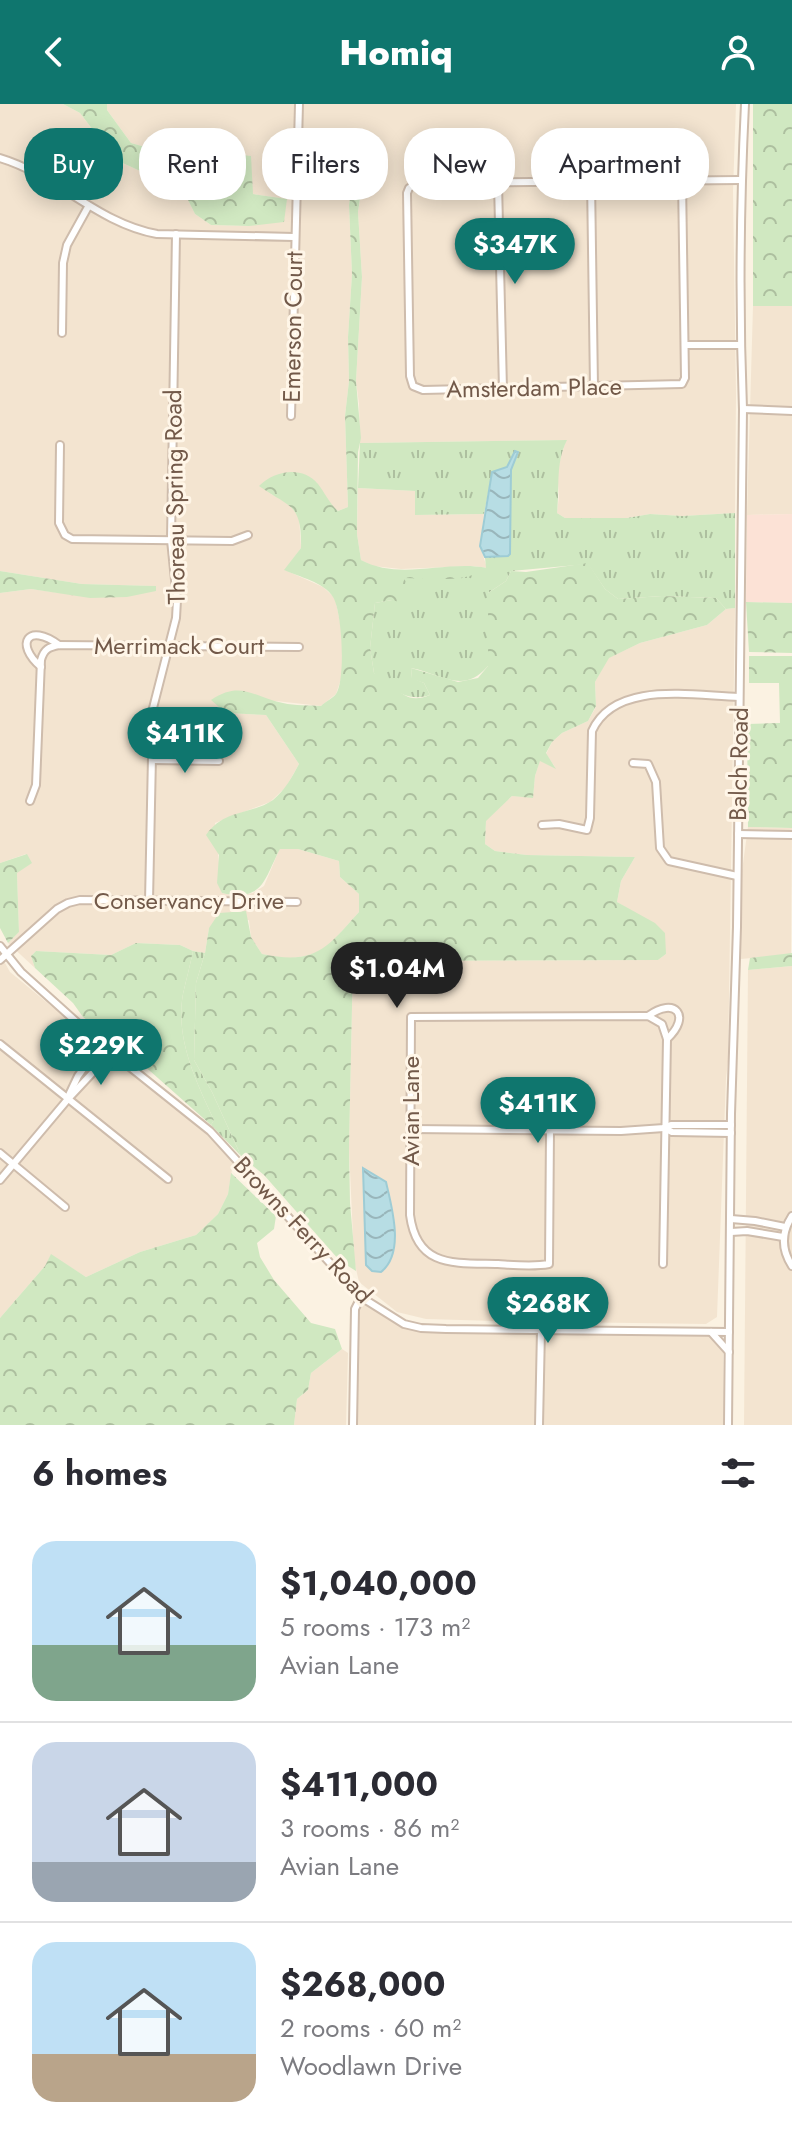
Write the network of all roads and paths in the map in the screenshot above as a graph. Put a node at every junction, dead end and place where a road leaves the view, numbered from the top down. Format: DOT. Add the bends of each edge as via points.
graph roads {
  1 [pos="299,104"];
  2 [pos="745,104"];
  3 [pos="0,158"];
  4 [pos="709,180"];
  5 [pos="741,180"];
  6 [pos="407,200"];
  7 [pos="498,200"];
  8 [pos="591,200"];
  9 [pos="682,200"];
  10 [pos="88,207"];
  11 [pos="176,234"];
  12 [pos="294,237"];
  13 [pos="62,333"];
  14 [pos="685,345"];
  15 [pos="740,345"];
  16 [pos="594,387"];
  17 [pos="503,389"];
  18 [pos="743,409"];
  19 [pos="792,411"];
  20 [pos="291,416"];
  21 [pos="60,445"];
  22 [pos="248,535"];
  23 [pos="171,540"];
  24 [pos="59,645"];
  25 [pos="169,646"];
  26 [pos="299,647"];
  27 [pos="41,667"];
  28 [pos="739,697"];
  29 [pos="152,760"];
  30 [pos="219,761"];
  31 [pos="633,763"];
  32 [pos="30,801"];
  33 [pos="542,825"];
  34 [pos="738,834"];
  35 [pos="792,835"];
  36 [pos="737,876"];
  37 [pos="149,901"];
  38 [pos="297,902"];
  39 [pos="0,946"];
  40 [pos="3,958"];
  41 [pos="648,1016"];
  42 [pos="667,1039"];
  43 [pos="0,1044"];
  44 [pos="101,1044"];
  45 [pos="111,1053"];
  46 [pos="68,1099"];
  47 [pos="664,1128"];
  48 [pos="412,1129"];
  49 [pos="731,1129"];
  50 [pos="550,1130"];
  51 [pos="0,1153"];
  52 [pos="13,1164"];
  53 [pos="168,1179"];
  54 [pos="0,1180"];
  55 [pos="65,1207"];
  56 [pos="792,1216"];
  57 [pos="731,1219"];
  58 [pos="785,1227"];
  59 [pos="731,1232"];
  60 [pos="783,1237"];
  61 [pos="663,1264"];
  62 [pos="792,1266"];
  63 [pos="361,1297"];
  64 [pos="541,1330"];
  65 [pos="711,1332"];
  66 [pos="729,1332"];
  67 [pos="729,1352"];
  68 [pos="353,1425"];
  69 [pos="539,1425"];
  70 [pos="728,1425"];
  1 -- 12 [label="street, Emerson Court"];
  2 -- 5 [label="street, Balch Road"];
  3 -- 10 [label="street" via="41,175"];
  4 -- 5 [label="street, Amsterdam Place"];
  5 -- 15 [label="street, Balch Road"];
  6 -- 17 [label="street, Amsterdam Place" via="413,386"];
  7 -- 17 [label="street"];
  8 -- 16 [label="street"];
  9 -- 14 [label="street, Amsterdam Place"];
  10 -- 11 [label="street" via="139,230"];
  10 -- 13 [label="street" via="63,263"];
  11 -- 12 [label="street"];
  11 -- 23 [label="street, Thoreau Spring Road"];
  12 -- 20 [label="street, Emerson Court"];
  14 -- 15 [label="street"];
  14 -- 16 [label="street, Amsterdam Place" via="682,384"];
  15 -- 18 [label="street, Balch Road"];
  16 -- 17 [label="street, Amsterdam Place"];
  18 -- 19 [label="street"];
  18 -- 28 [label="street, Balch Road"];
  21 -- 23 [label="street" via="59,523 65,535 82,540"];
  22 -- 23 [label="street" via="232,541"];
  23 -- 25 [label="street, Thoreau Spring Road" via="177,600"];
  24 -- 25 [label="street, Merrimack Court"];
  24 -- 27 [label="street, Merrimack Court" via="43,652"];
  24 -- 27 [label="street, Merrimack Court" via="45,634 29,639 28,655"];
  25 -- 26 [label="street, Merrimack Court"];
  25 -- 29 [label="street, Thoreau Spring Road" via="154,701"];
  27 -- 32 [label="street, Merrimack Court" via="36,785"];
  28 -- 33 [label="street" via="642,696 612,706 592,731 587,830"];
  28 -- 34 [label="street, Balch Road"];
  29 -- 30 [label="street"];
  29 -- 37 [label="street, Thoreau Spring Road"];
  31 -- 36 [label="street" via="648,764 656,782 665,858"];
  34 -- 35 [label="street"];
  34 -- 36 [label="street, Balch Road"];
  36 -- 49 [label="street, Balch Road"];
  37 -- 38 [label="street, Conservancy Drive"];
  37 -- 40 [label="street, Conservancy Drive" via="68,903"];
  39 -- 40 [label="street, Browns Ferry Road"];
  40 -- 44 [label="street, Browns Ferry Road"];
  41 -- 42 [label="street" via="662,1024"];
  41 -- 42 [label="street" via="667,1007 680,1015 677,1030"];
  41 -- 48 [label="street, Avian Lane" via="411,1017"];
  42 -- 47 [label="street"];
  43 -- 46 [label="street"];
  44 -- 45 [label="street, Browns Ferry Road"];
  44 -- 46 [label="street"];
  45 -- 46 [label="street"];
  45 -- 63 [label="street, Browns Ferry Road" via="210,1131"];
  46 -- 52 [label="street"];
  46 -- 53 [label="street"];
  47 -- 49 [label="street"];
  47 -- 50 [label="street"];
  47 -- 61 [label="street"];
  48 -- 50 [label="street"];
  48 -- 50 [label="street, Avian Lane" via="410,1215 419,1245 430,1256 457,1264 539,1265 550,1260"];
  49 -- 57 [label="street, Balch Road"];
  51 -- 52 [label="street"];
  52 -- 54 [label="street"];
  52 -- 55 [label="street"];
  56 -- 58 [label="street"];
  57 -- 58 [label="street"];
  57 -- 59 [label="street, Balch Road"];
  58 -- 60 [label="street"];
  59 -- 60 [label="street"];
  59 -- 66 [label="street, Balch Road"];
  60 -- 62 [label="street"];
  63 -- 64 [label="street, Browns Ferry Road" via="404,1324 421,1328"];
  63 -- 68 [label="street" via="355,1309"];
  64 -- 65 [label="street, Browns Ferry Road"];
  64 -- 69 [label="street"];
  65 -- 66 [label="street, Browns Ferry Road"];
  65 -- 67 [label="street"];
  66 -- 67 [label="street, Balch Road"];
  67 -- 70 [label="street, Balch Road"];
}
